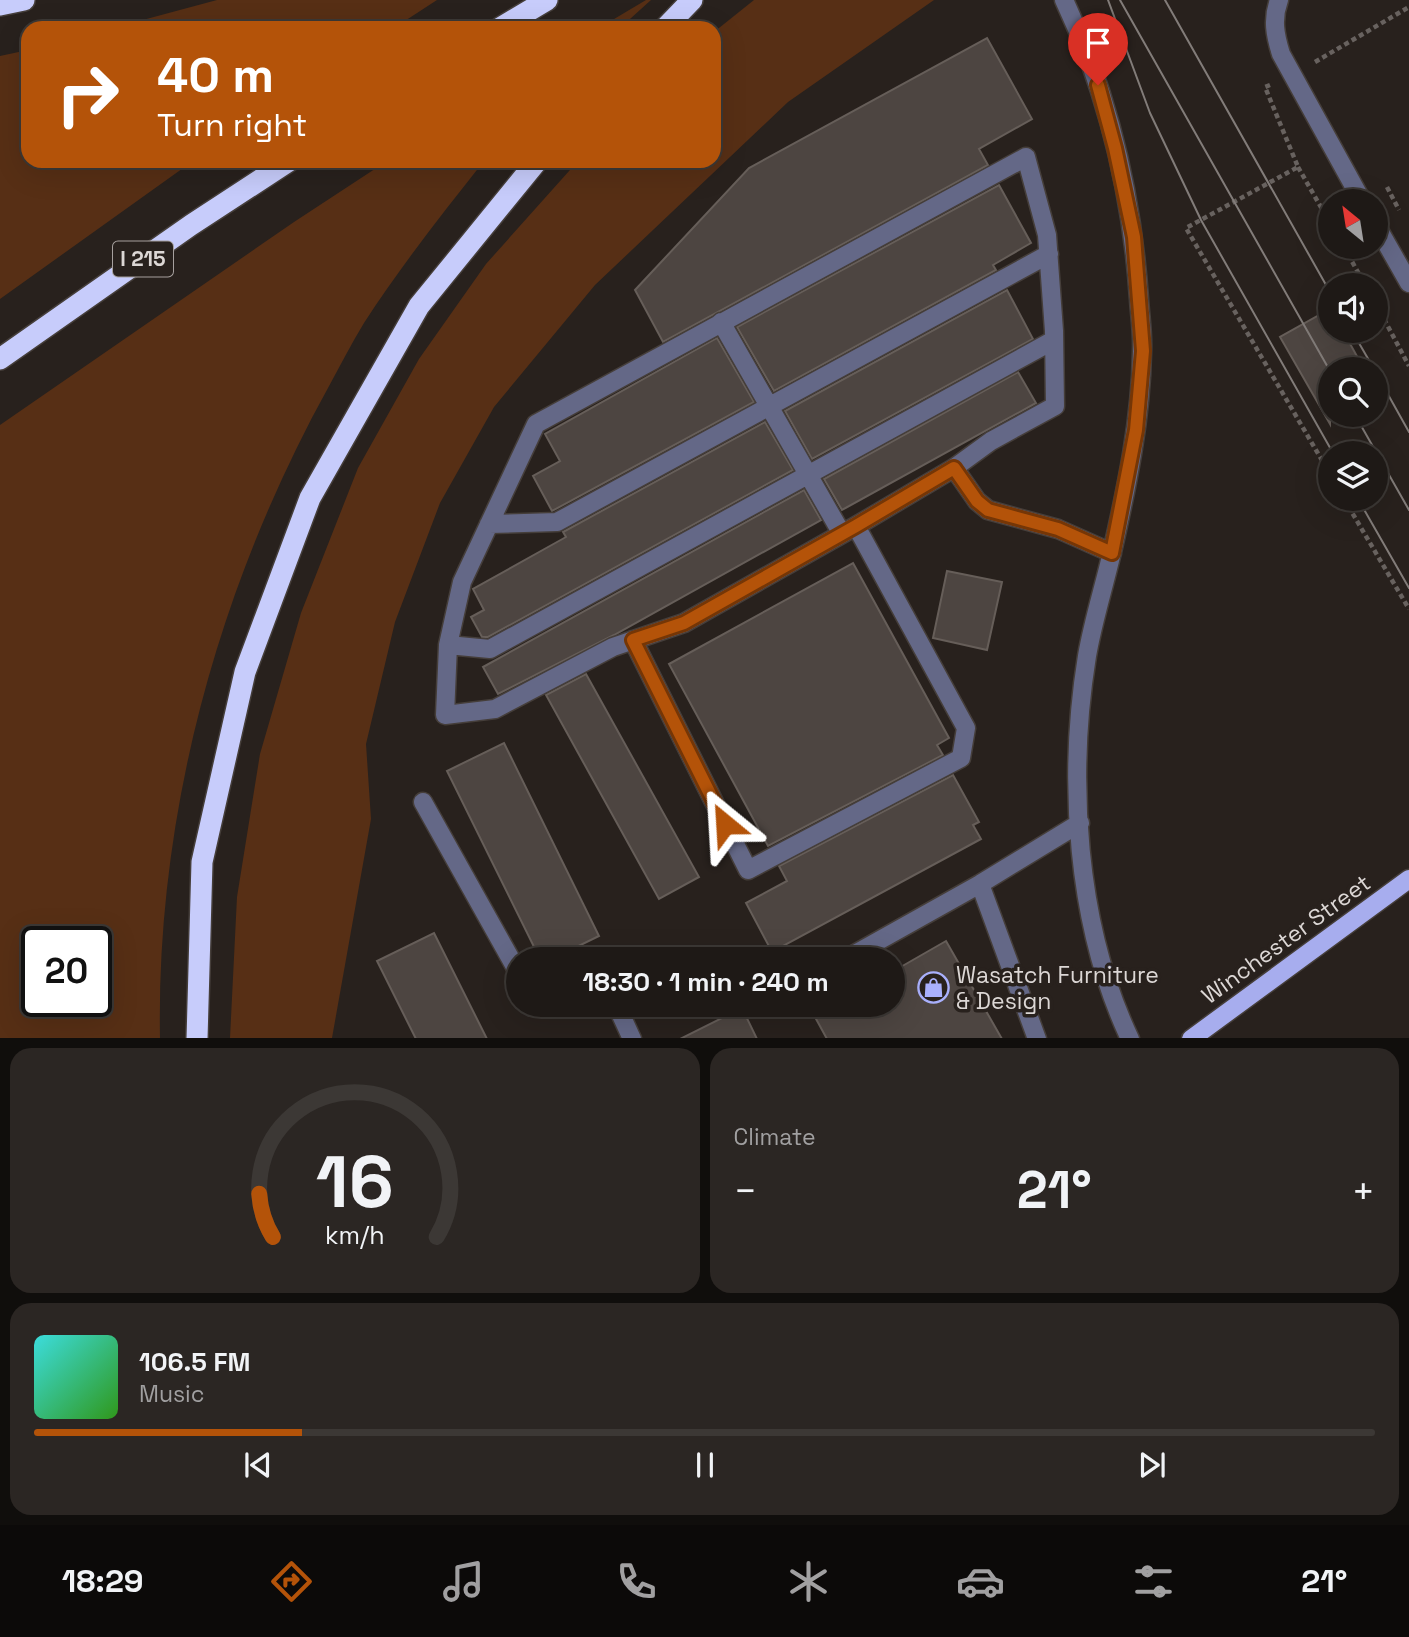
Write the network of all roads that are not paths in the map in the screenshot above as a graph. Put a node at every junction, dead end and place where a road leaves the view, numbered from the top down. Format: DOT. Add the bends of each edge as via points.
graph roads {
  1 [pos="24,0"];
  2 [pos="547,0"];
  3 [pos="692,0"];
  4 [pos="1063,0"];
  5 [pos="1279,0"];
  6 [pos="0,5"];
  7 [pos="512,21"];
  8 [pos="671,21"];
  9 [pos="278,168"];
  10 [pos="531,168"];
  11 [pos="1355,189"];
  12 [pos="1388,246"];
  13 [pos="1049,254"];
  14 [pos="1409,283"];
  15 [pos="721,322"];
  16 [pos="1054,340"];
  17 [pos="0,359"];
  18 [pos="769,407"];
  19 [pos="954,468"];
  20 [pos="808,475"];
  21 [pos="489,524"];
  22 [pos="849,530"];
  23 [pos="1112,553"];
  24 [pos="633,640"];
  25 [pos="448,645"];
  26 [pos="424,802"];
  27 [pos="1080,823"];
  28 [pos="1409,879"];
  29 [pos="980,884"];
  30 [pos="867,947"];
  31 [pos="506,950"];
  32 [pos="622,1017"];
  33 [pos="197,1038"];
  34 [pos="632,1038"];
  35 [pos="1037,1038"];
  36 [pos="1130,1038"];
  37 [pos="1191,1038"];
  1 -- 6 [label="highway"];
  2 -- 7 [label="highway"];
  3 -- 8 [label="highway"];
  4 -- 23 [label="street" via="1098,85 1134,237 1143,351 1136,430"];
  5 -- 11 [label="street" via="1274,22 1281,54"];
  9 -- 17 [label="highway, I 215"];
  10 -- 33 [label="highway" via="419,306 310,498 245,672 202,862"];
  12 -- 14 [label="street"];
  13 -- 15 [label="street" via="1026,157"];
  13 -- 16 [label="street"];
  13 -- 18 [label="street"];
  15 -- 18 [label="street"];
  15 -- 21 [label="street" via="536,424"];
  16 -- 19 [label="street" via="1055,406 991,441"];
  16 -- 20 [label="street"];
  18 -- 20 [label="street"];
  18 -- 21 [label="street" via="557,522"];
  19 -- 22 [label="street"];
  19 -- 23 [label="street" via="988,510 1058,529"];
  20 -- 22 [label="street"];
  20 -- 25 [label="street" via="490,649"];
  21 -- 25 [label="street" via="462,582"];
  22 -- 24 [label="street" via="684,623"];
  22 -- 24 [label="street" via="966,728 961,758 748,870"];
  23 -- 27 [label="street" via="1087,656 1077,773"];
  24 -- 25 [label="street" via="495,709 445,715"];
  26 -- 31 [label="street"];
  27 -- 29 [label="street"];
  27 -- 36 [label="street" via="1095,936 1105,979"];
  28 -- 37 [label="main road, Winchester Street"];
  29 -- 30 [label="street"];
  29 -- 35 [label="street"];
  32 -- 34 [label="street"];
}
